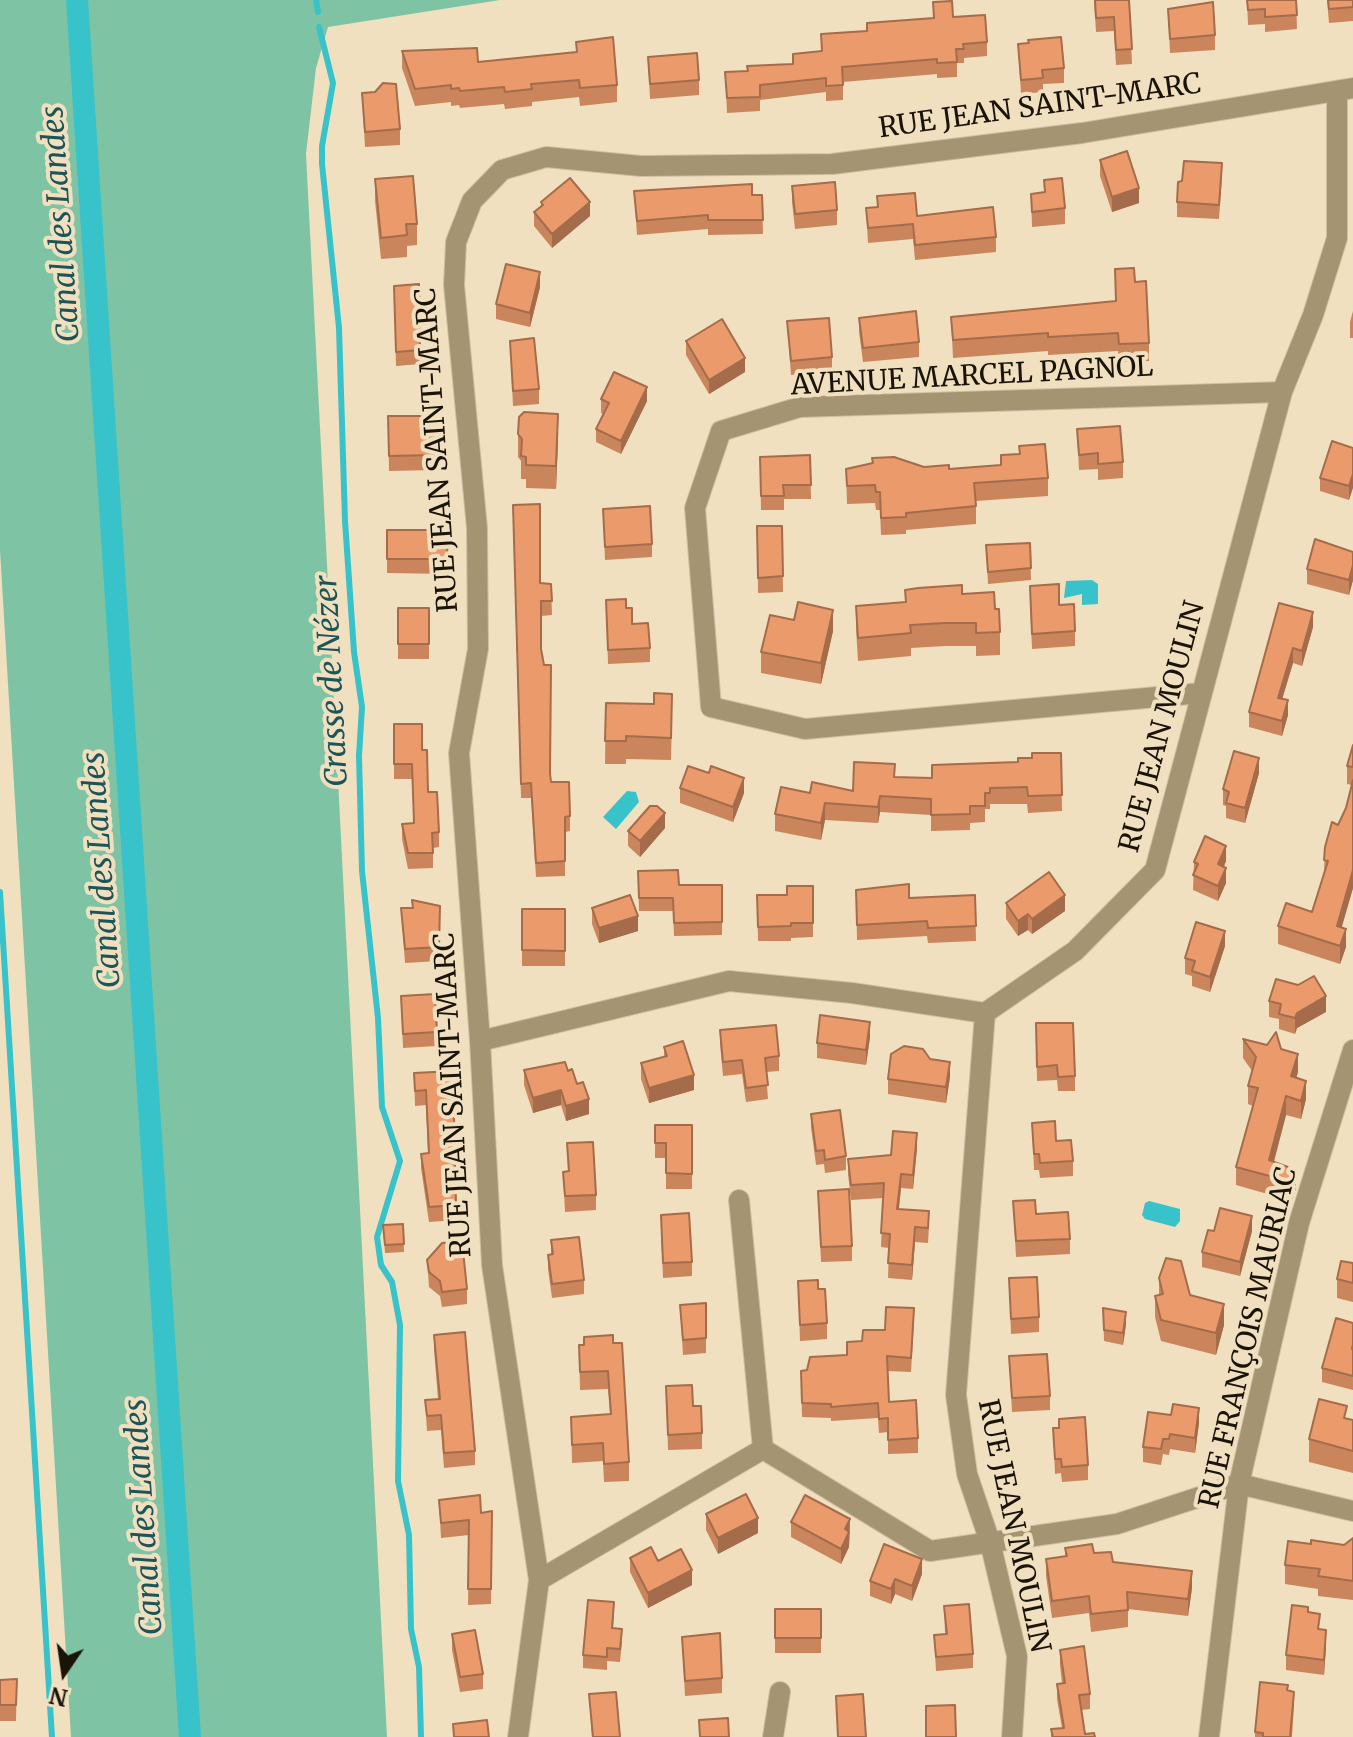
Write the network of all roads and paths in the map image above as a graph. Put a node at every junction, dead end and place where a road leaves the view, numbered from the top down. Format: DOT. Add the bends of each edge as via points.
graph roads {
  1 [pos="1345,90"];
  2 [pos="1282,392"];
  3 [pos="1201,693"];
  4 [pos="985,1013"];
  5 [pos="480,1041"];
  6 [pos="1353,1050"];
  7 [pos="739,1200"];
  8 [pos="763,1449"];
  9 [pos="1239,1484"];
  10 [pos="1353,1511"];
  11 [pos="990,1542"];
  12 [pos="539,1580"];
  13 [pos="780,1692"];
  14 [pos="518,1737"];
  15 [pos="773,1737"];
  16 [pos="1012,1737"];
  17 [pos="1209,1737"];
  1 -- 2 [label="street, RUE JEAN MOULIN" via="1337,238"];
  1 -- 5 [label="street, RUE JEAN SAINT-MARC" via="1082,133 832,164 641,166 546,157 502,170 472,201 456,242 454,285 477,528 478,649 459,753"];
  2 -- 3 [label="street, RUE JEAN MOULIN"];
  2 -- 3 [label="street, AVENUE MARCEL PAGNOL" via="800,407 721,431 695,508 711,707 805,729"];
  3 -- 4 [label="street, RUE JEAN MOULIN" via="1155,870 1075,951"];
  4 -- 5 [label="street" via="729,981"];
  4 -- 11 [label="street, RUE JEAN MOULIN" via="956,1395 967,1474"];
  5 -- 12 [label="street, RUE JEAN SAINT-MARC" via="492,1265"];
  6 -- 9 [label="street, RUE FRANÇOIS MAURIAC" via="1299,1223"];
  7 -- 8 [label="street"];
  8 -- 11 [label="street" via="930,1551"];
  8 -- 12 [label="street"];
  9 -- 10 [label="street"];
  9 -- 11 [label="street" via="1117,1524"];
  9 -- 17 [label="street, RUE FRANÇOIS MAURIAC"];
  11 -- 16 [label="street, RUE JEAN MOULIN" via="1017,1656"];
  12 -- 14 [label="street, RUE JEAN SAINT-MARC"];
  13 -- 15 [label="street"];
}
